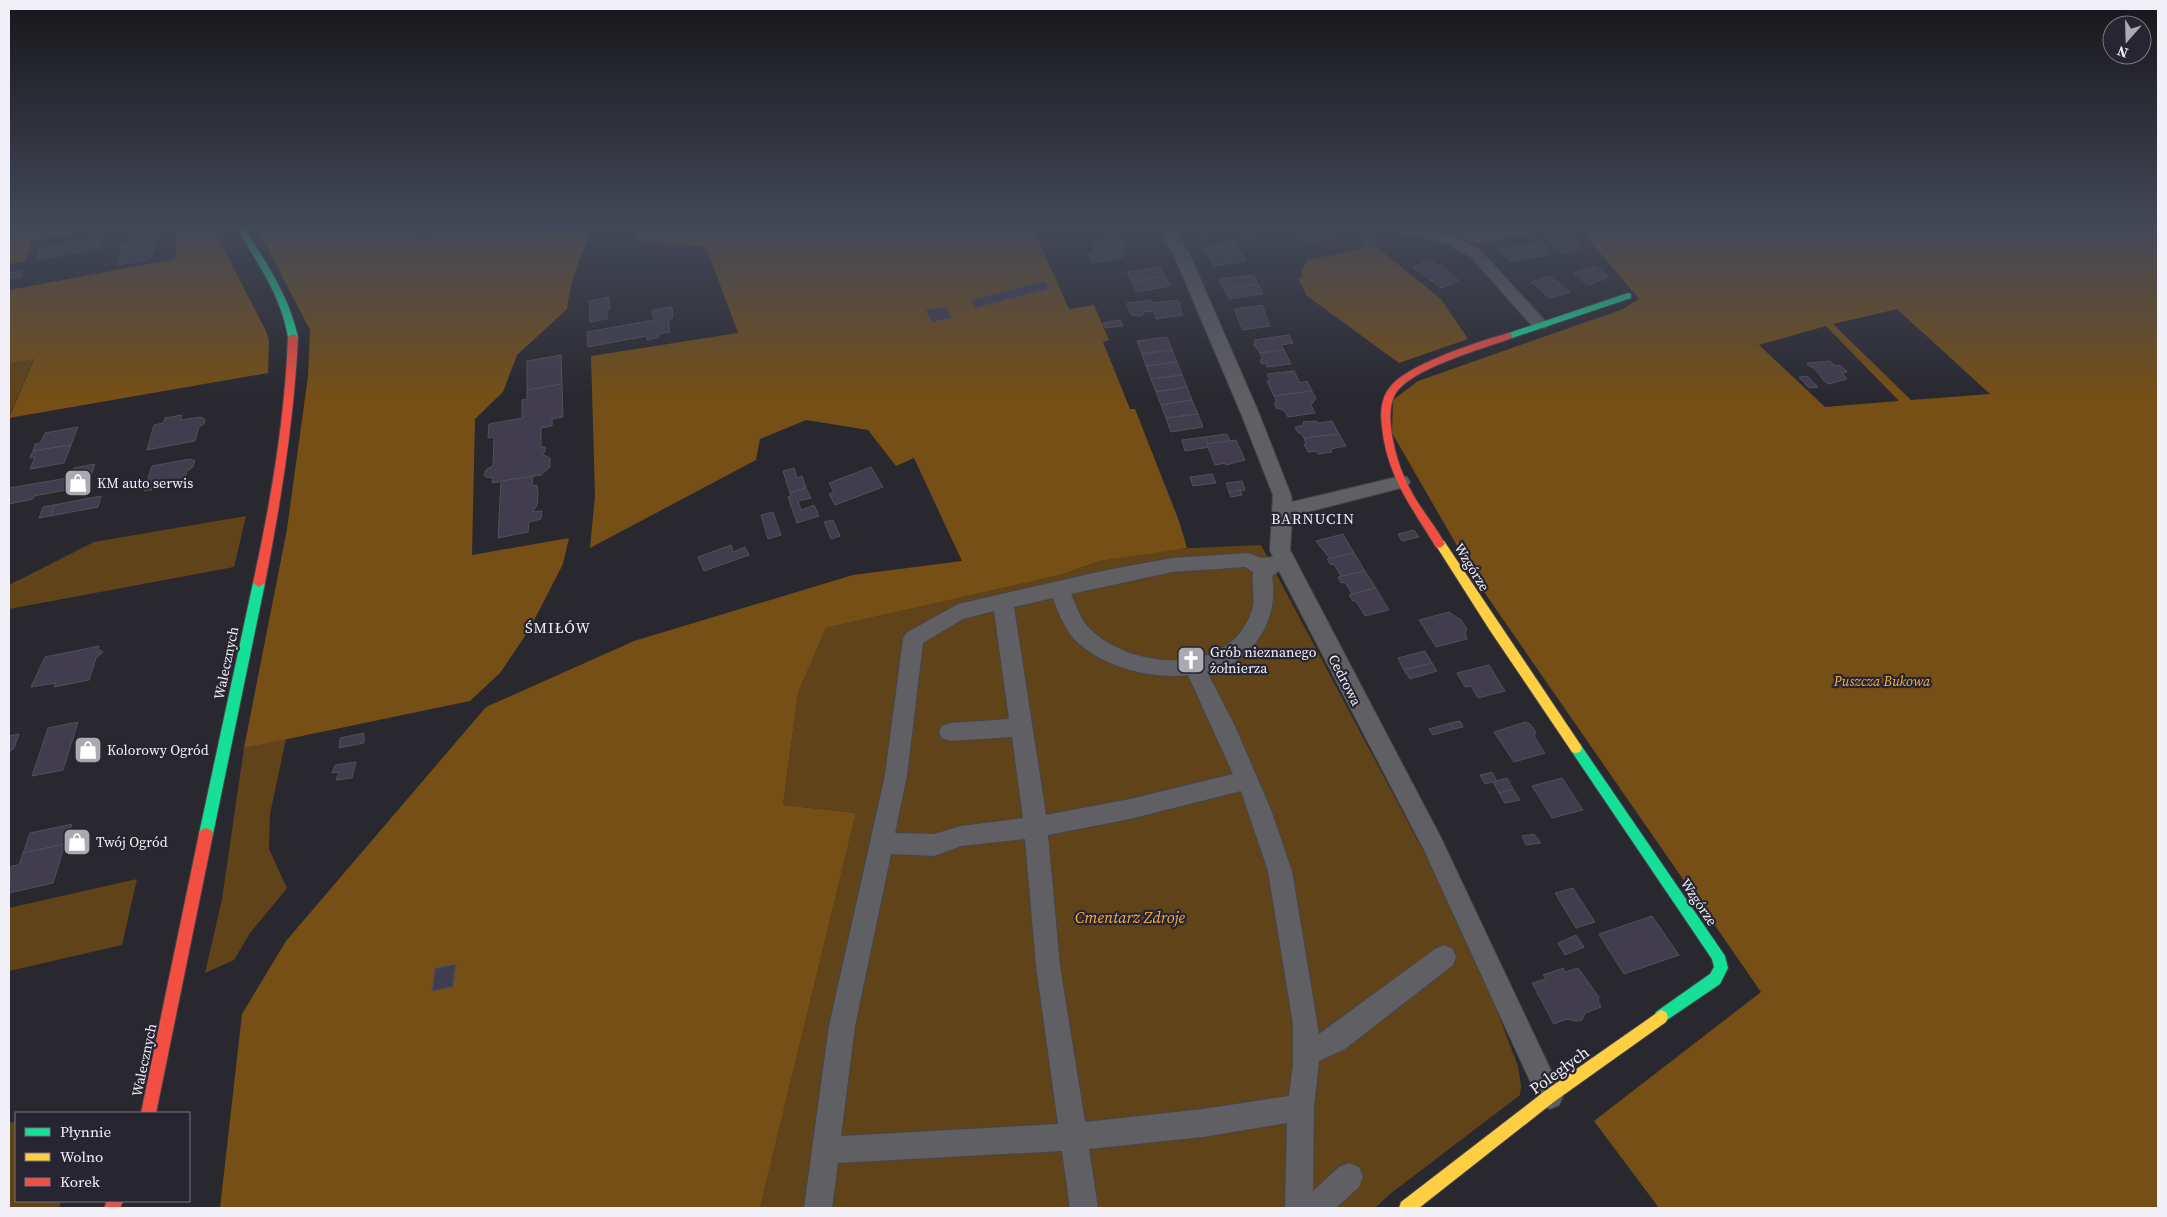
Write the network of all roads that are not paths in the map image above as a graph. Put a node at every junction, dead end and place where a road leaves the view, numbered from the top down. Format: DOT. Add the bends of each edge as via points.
graph roads {
  1 [pos="275,285"];
  2 [pos="1195,285"];
  3 [pos="1504,285"];
  4 [pos="1628,296"];
  5 [pos="1540,324"];
  6 [pos="1401,482"];
  7 [pos="1283,511"];
  8 [pos="1279,564"];
  9 [pos="1059,589"];
  10 [pos="1003,601"];
  11 [pos="1194,667"];
  12 [pos="1021,727"];
  13 [pos="950,732"];
  14 [pos="1247,780"];
  15 [pos="1036,827"];
  16 [pos="882,842"];
  17 [pos="1718,956"];
  18 [pos="1444,957"];
  19 [pos="1306,1054"];
  20 [pos="1550,1096"];
  21 [pos="1301,1107"];
  22 [pos="148,1112"];
  23 [pos="1075,1137"];
  24 [pos="827,1150"];
  25 [pos="1348,1177"];
  26 [pos="818,1208"];
  27 [pos="1084,1208"];
  28 [pos="1299,1208"];
  29 [pos="1316,1208"];
  30 [pos="1407,1208"];
  1 -- 22 [label="street, Walecznych" via="290,320 293,336 286,433 265,552"];
  2 -- 7 [label="street, Cedrowa" via="1250,411 1282,495"];
  3 -- 5 [label="street"];
  4 -- 5 [label="street, Wzgórze"];
  5 -- 6 [label="street, Wzgórze" via="1433,364 1394,388 1386,401 1386,422"];
  6 -- 7 [label="street"];
  6 -- 17 [label="street, Wzgórze" via="1493,626"];
  7 -- 8 [label="street, Cedrowa"];
  8 -- 9 [label="street" via="1258,566 1248,560 1172,565"];
  8 -- 11 [label="street" via="1262,573 1266,596 1258,622 1247,642 1230,655"];
  8 -- 20 [label="street, Cedrowa" via="1436,851"];
  9 -- 10 [label="street"];
  9 -- 11 [label="street" via="1085,638 1117,658 1168,668"];
  10 -- 12 [label="street"];
  10 -- 16 [label="street" via="958,612 913,639 896,775"];
  11 -- 14 [label="street"];
  12 -- 13 [label="street"];
  12 -- 15 [label="street"];
  14 -- 15 [label="street" via="1130,809"];
  14 -- 19 [label="street" via="1280,871 1306,1024"];
  15 -- 16 [label="street" via="961,836 927,846"];
  15 -- 23 [label="street" via="1048,966"];
  16 -- 24 [label="street" via="842,1026"];
  17 -- 20 [label="street, Poległych" via="1721,968 1714,979"];
  18 -- 19 [label="street" via="1336,1040"];
  19 -- 21 [label="street"];
  20 -- 30 [label="street, Poległych"];
  21 -- 23 [label="street" via="1203,1123"];
  21 -- 28 [label="street"];
  23 -- 24 [label="street"];
  23 -- 27 [label="street"];
  24 -- 26 [label="street"];
  25 -- 29 [label="street"];
}
